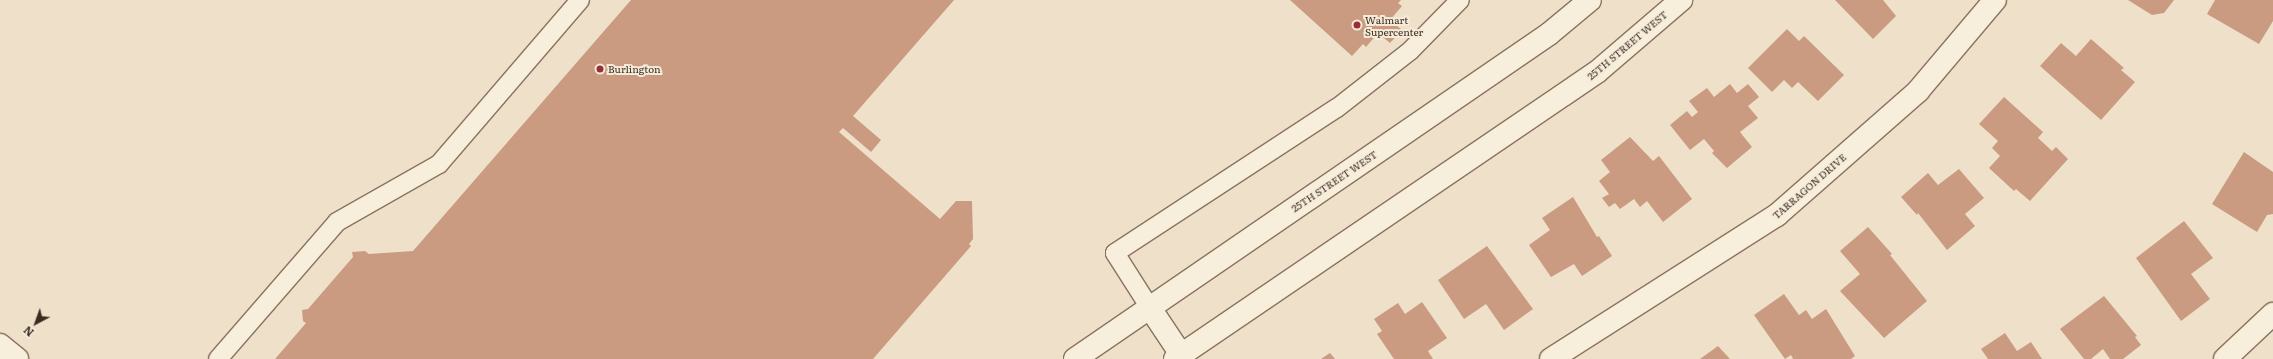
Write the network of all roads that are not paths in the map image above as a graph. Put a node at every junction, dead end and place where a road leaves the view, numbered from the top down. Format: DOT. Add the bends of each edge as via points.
graph roads {
  1 [pos="580,0"];
  2 [pos="1460,0"];
  3 [pos="1590,0"];
  4 [pos="1681,0"];
  5 [pos="1995,0"];
  6 [pos="1150,308"];
  7 [pos="2273,314"];
  8 [pos="0,345"];
  9 [pos="1180,358"];
  10 [pos="17,359"];
  11 [pos="218,359"];
  12 [pos="1075,359"];
  13 [pos="1551,359"];
  14 [pos="2225,359"];
  1 -- 11 [label="lane" via="439,164 337,222"];
  2 -- 6 [label="lane" via="1410,51 1337,108 1116,254"];
  3 -- 6 [label="street, 25TH STREET WEST" via="1549,34"];
  4 -- 9 [label="street, 25TH STREET WEST" via="1597,72"];
  5 -- 13 [label="street, TARRAGON DRIVE" via="1918,91 1777,215"];
  6 -- 9 [label="street"];
  6 -- 12 [label="street, 25TH STREET WEST"];
  7 -- 14 [label="street"];
  8 -- 10 [label="street"];
}
